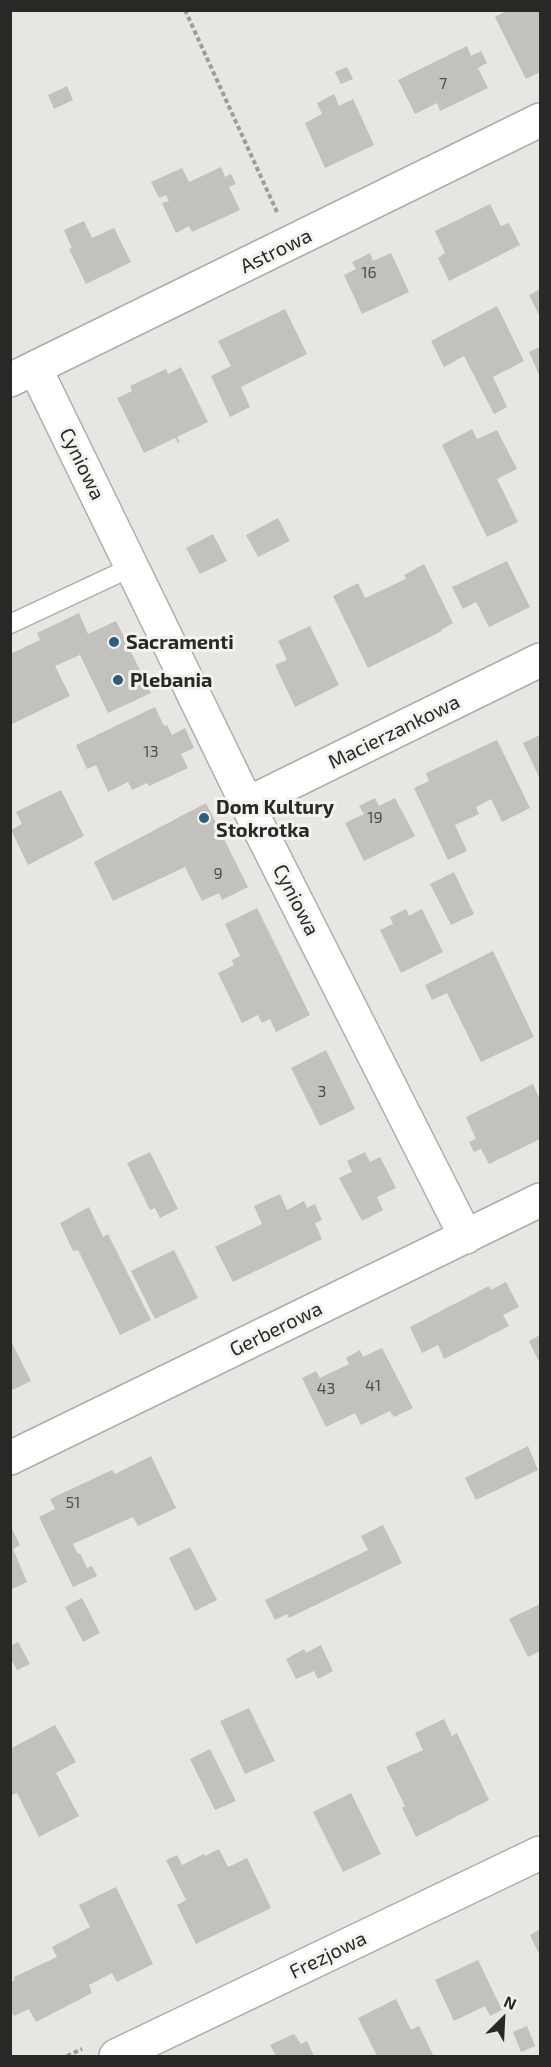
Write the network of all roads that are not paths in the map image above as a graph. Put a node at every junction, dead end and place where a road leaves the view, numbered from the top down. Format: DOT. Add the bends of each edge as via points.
graph roads {
  1 [pos="540,120"];
  2 [pos="23,374"];
  3 [pos="132,567"];
  4 [pos="10,624"];
  5 [pos="540,660"];
  6 [pos="247,804"];
  7 [pos="540,1200"];
  8 [pos="466,1237"];
  9 [pos="10,1458"];
  10 [pos="540,1853"];
  11 [pos="176,2044"];
  12 [pos="116,2056"];
  1 -- 2 [label="street, Astrowa"];
  2 -- 3 [label="street, Cyniowa"];
  3 -- 4 [label="lane"];
  3 -- 6 [label="street, Cyniowa"];
  5 -- 6 [label="street, Macierzankowa"];
  6 -- 8 [label="street, Cyniowa"];
  7 -- 8 [label="street, Gerberowa"];
  8 -- 9 [label="street, Gerberowa"];
  10 -- 11 [label="street, Frezjowa"];
  11 -- 12 [label="street, Frezjowa"];
}
